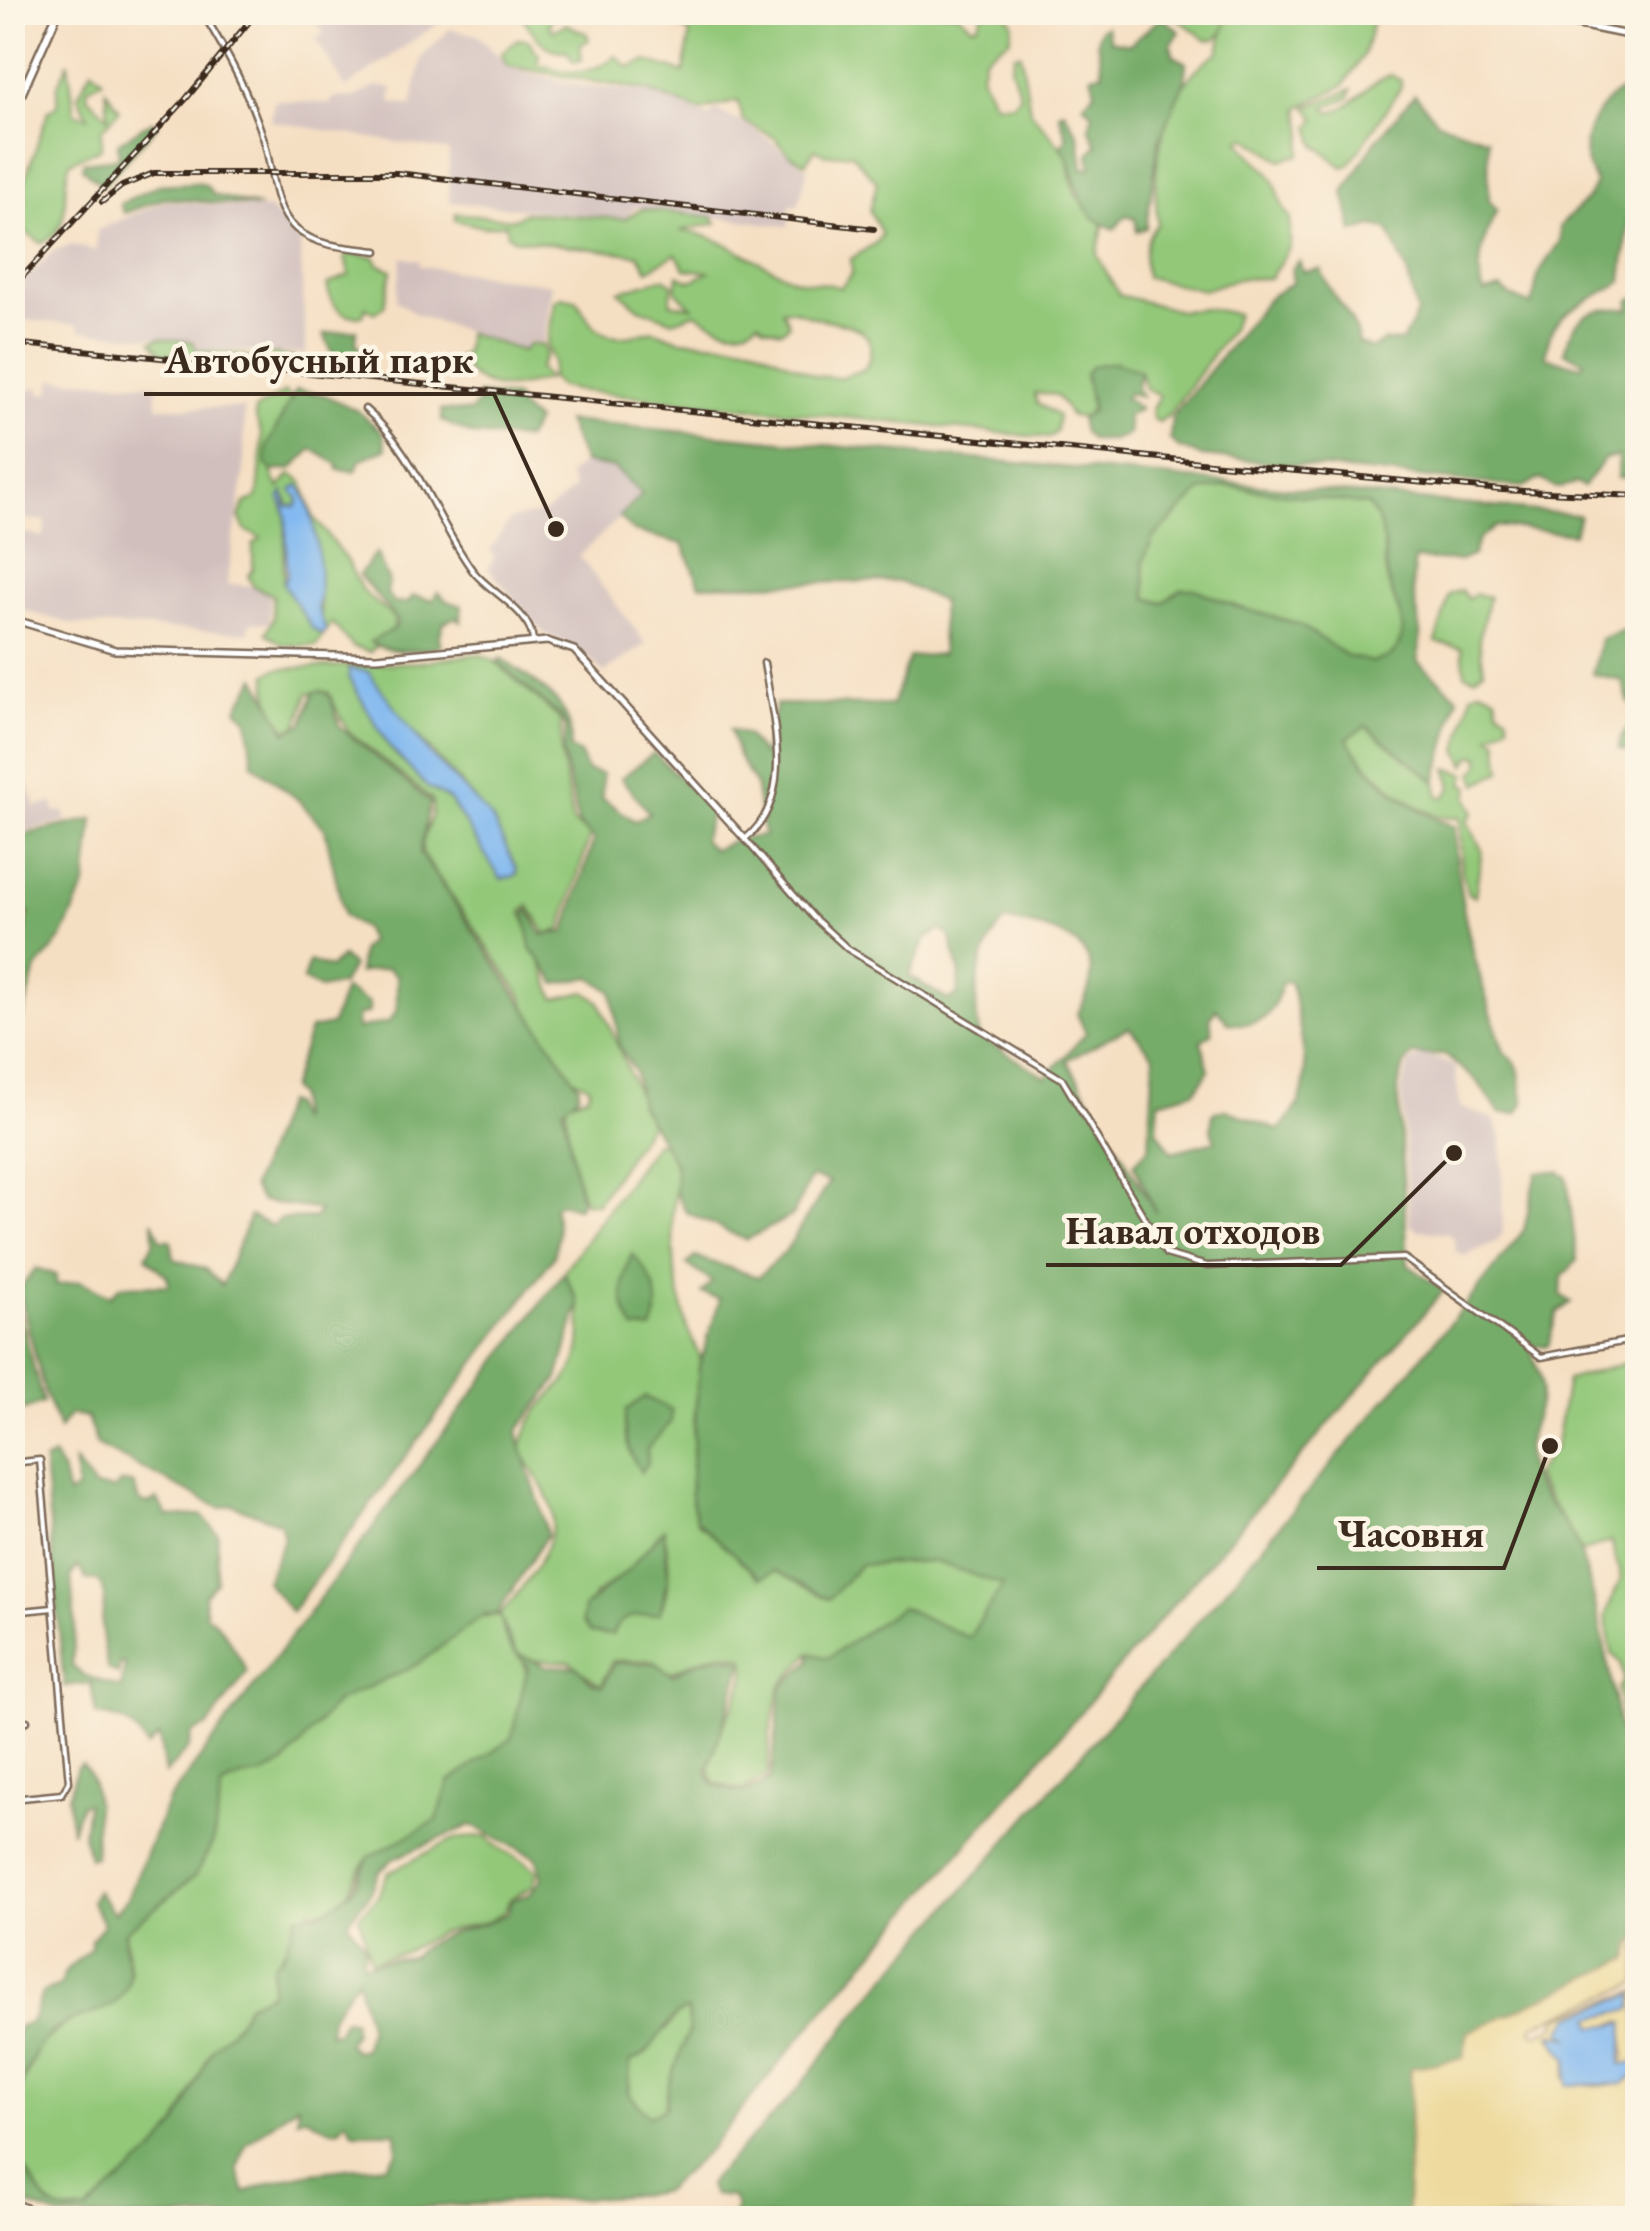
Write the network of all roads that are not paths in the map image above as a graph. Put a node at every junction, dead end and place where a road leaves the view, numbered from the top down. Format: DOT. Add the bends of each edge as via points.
graph roads {
  1 [pos="58,12"];
  2 [pos="202,12"];
  3 [pos="1515,12"];
  4 [pos="1638,37"];
  5 [pos="12,115"];
  6 [pos="377,251"];
  7 [pos="365,409"];
  8 [pos="12,618"];
  9 [pos="533,642"];
  10 [pos="764,664"];
  11 [pos="746,840"];
  12 [pos="1638,1339"];
  13 [pos="12,1463"];
  14 [pos="54,1608"];
  15 [pos="12,1612"];
  16 [pos="27,1721"];
  17 [pos="12,1722"];
  18 [pos="12,1799"];
  19 [pos="12,2194"];
  20 [pos="12,2201"];
  21 [pos="19,2205"];
  22 [pos="48,2218"];
  1 -- 5 [label="main road"];
  2 -- 6 [label="street" via="260,128 282,212 322,243"];
  3 -- 4 [label="street"];
  7 -- 9 [label="street" via="391,436 476,576 528,625"];
  8 -- 9 [label="street" via="114,650 377,658"];
  9 -- 11 [label="street" via="574,650"];
  10 -- 11 [label="street" via="776,796"];
  11 -- 12 [label="street" via="848,949 1062,1079 1166,1254 1206,1266 1404,1258 1541,1357"];
  13 -- 14 [label="street" via="40,1460"];
  14 -- 15 [label="street"];
  14 -- 18 [label="street" via="68,1790"];
  16 -- 17 [label="street"];
  19 -- 21 [label="street"];
  20 -- 21 [label="street"];
  21 -- 22 [label="street"];
}
